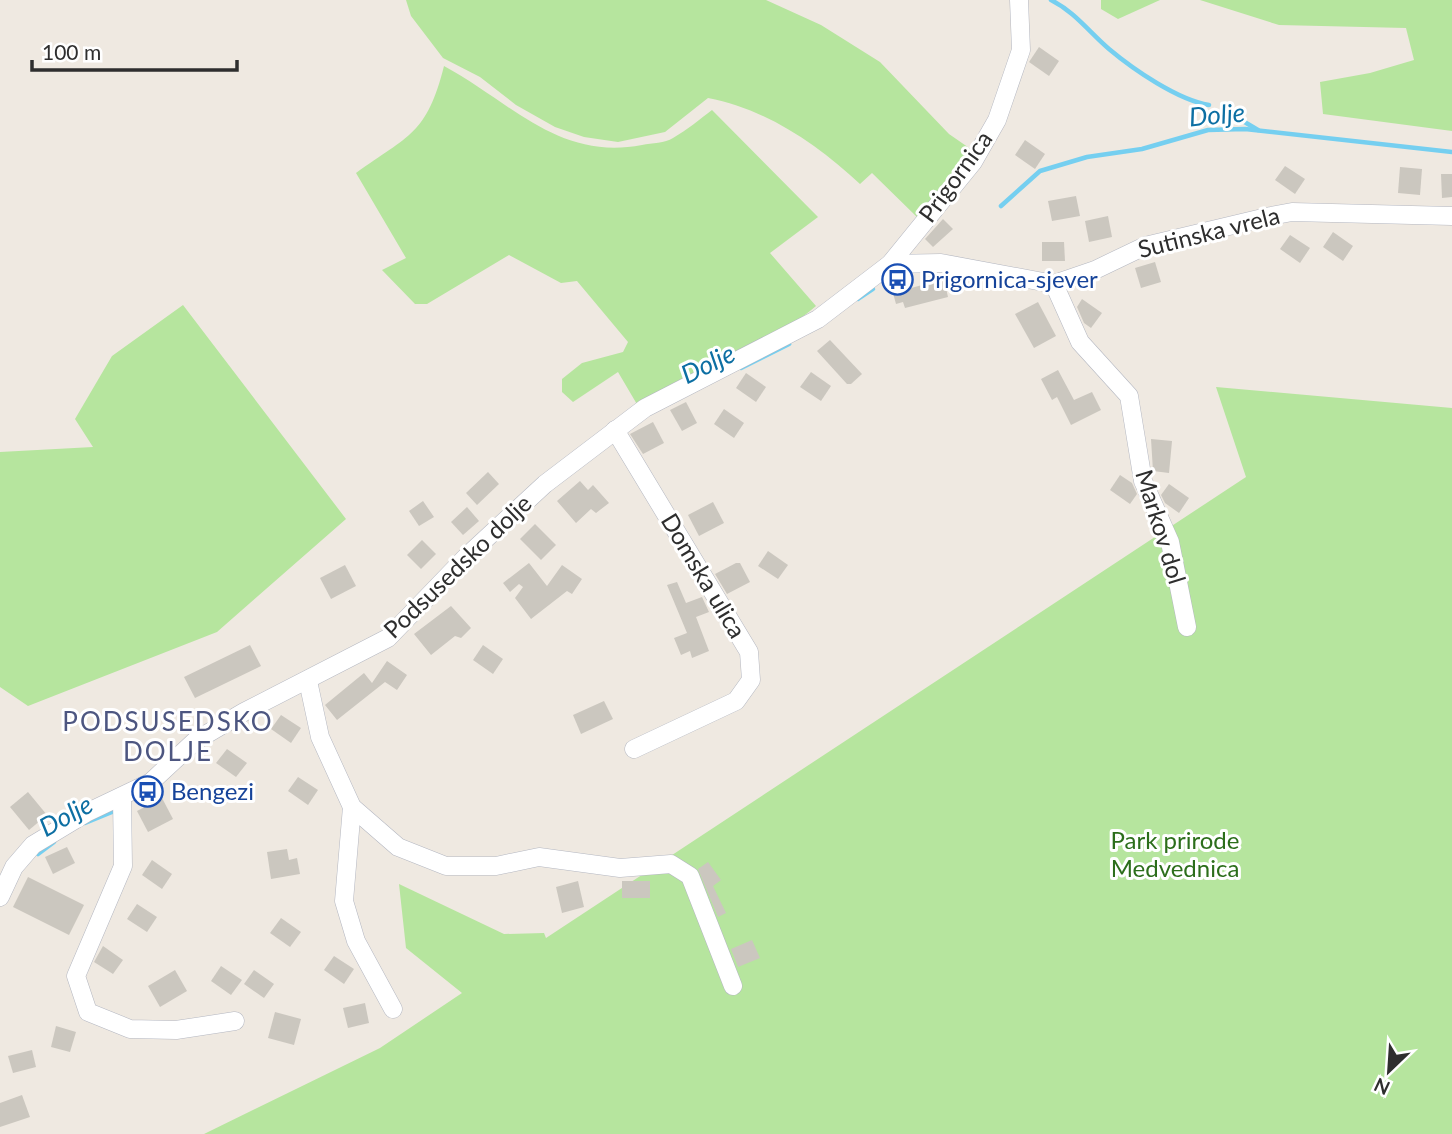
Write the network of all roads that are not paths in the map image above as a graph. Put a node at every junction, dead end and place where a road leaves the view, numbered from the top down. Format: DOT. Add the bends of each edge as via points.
graph roads {
  1 [pos="1019,0"];
  2 [pos="1452,216"];
  3 [pos="890,264"];
  4 [pos="1054,284"];
  5 [pos="615,430"];
  6 [pos="1187,627"];
  7 [pos="308,681"];
  8 [pos="634,749"];
  9 [pos="122,798"];
  10 [pos="352,807"];
  11 [pos="0,897"];
  12 [pos="733,986"];
  13 [pos="393,1009"];
  14 [pos="236,1021"];
  1 -- 3 [label="street, Prigornica" via="1021,50 997,120 974,162"];
  2 -- 4 [label="street, Sutinska vrela" via="1292,212 1145,246"];
  3 -- 4 [label="street, Sutinska vrela" via="941,263"];
  3 -- 5 [label="street, Podsusedsko dolje" via="818,319 645,408"];
  4 -- 6 [label="street, Markov dol" via="1080,342 1129,396 1143,481 1170,542"];
  5 -- 7 [label="street, Podsusedsko dolje" via="545,484 388,638"];
  5 -- 8 [label="street, Domska ulica" via="749,652 751,680 736,701"];
  7 -- 9 [label="street, Podsusedsko dolje" via="195,741 150,782"];
  7 -- 10 [label="street" via="320,737"];
  9 -- 11 [label="street, Podsusedsko dolje" via="86,813 33,845 13,867"];
  9 -- 14 [label="street" via="123,866 76,976 88,1012 130,1029 176,1030"];
  10 -- 12 [label="street" via="398,847 446,866 496,866 539,857 620,868 671,864 690,876"];
  10 -- 13 [label="street" via="344,901 356,941"];
}
